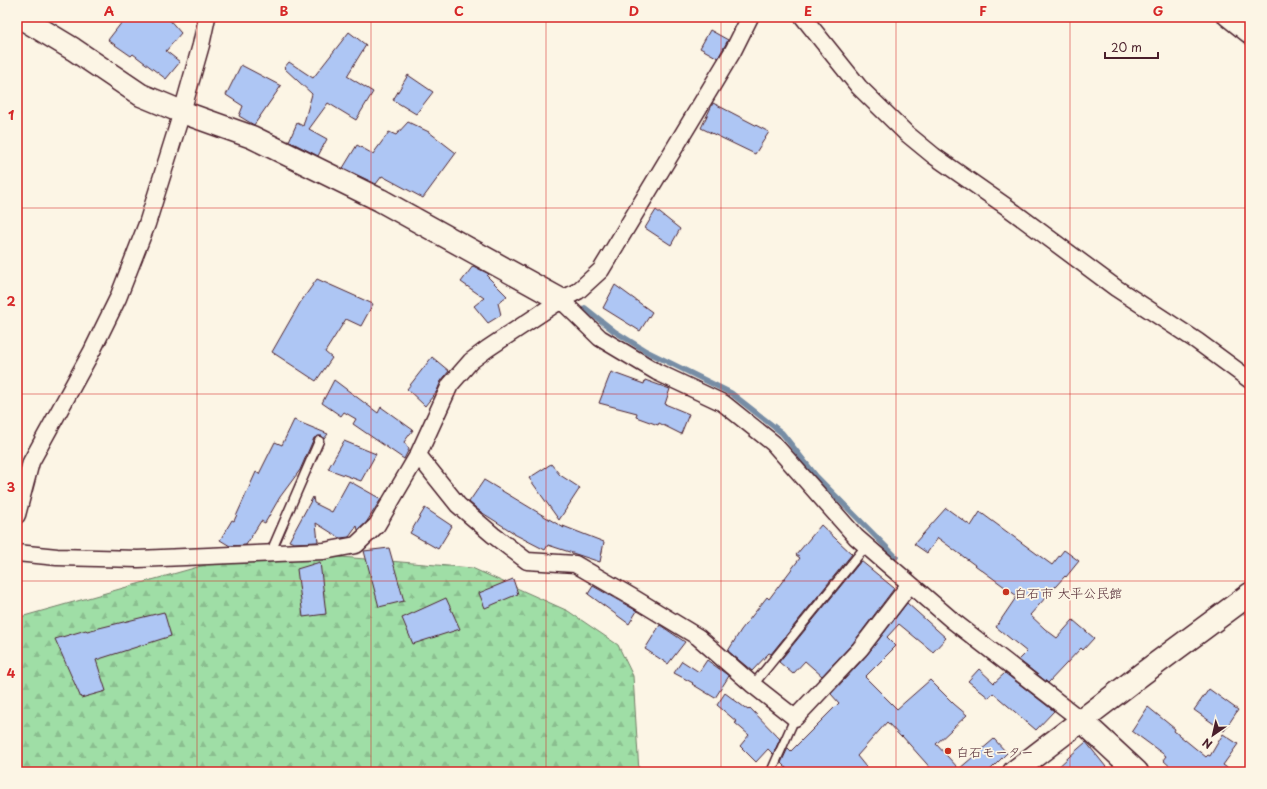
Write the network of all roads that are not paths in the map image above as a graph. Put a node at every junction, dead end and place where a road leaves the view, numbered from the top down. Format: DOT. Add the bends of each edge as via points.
graph roads {
  1 [pos="20,17"];
  2 [pos="207,17"];
  3 [pos="750,17"];
  4 [pos="803,17"];
  5 [pos="1226,17"];
  6 [pos="1250,36"];
  7 [pos="182,112"];
  8 [pos="561,300"];
  9 [pos="1250,380"];
  10 [pos="319,442"];
  11 [pos="418,455"];
  12 [pos="17,515"];
  13 [pos="866,546"];
  14 [pos="17,553"];
  15 [pos="270,554"];
  16 [pos="910,584"];
  17 [pos="1250,594"];
  18 [pos="753,685"];
  19 [pos="795,718"];
  20 [pos="1081,720"];
  21 [pos="770,772"];
  22 [pos="1014,772"];
  23 [pos="1137,772"];
  1 -- 7 [label="street" via="142,95"];
  2 -- 7 [label="street"];
  3 -- 8 [label="street" via="729,58 602,270 578,291"];
  4 -- 9 [label="street" via="859,87 906,133 934,156 1116,288 1197,341"];
  5 -- 6 [label="street"];
  7 -- 8 [label="street" via="252,137 380,200"];
  7 -- 12 [label="street" via="146,224 118,298 31,462"];
  8 -- 11 [label="street" via="471,361 450,385"];
  8 -- 13 [label="street" via="600,338 657,372 723,403 773,443"];
  10 -- 15 [label="lane"];
  11 -- 15 [label="street" via="377,525 356,545 324,551"];
  11 -- 18 [label="street" via="458,505 527,561 575,564 698,637"];
  13 -- 16 [label="street"];
  13 -- 18 [label="lane"];
  14 -- 15 [label="street" via="57,557 138,559"];
  16 -- 19 [label="street" via="860,649"];
  16 -- 20 [label="street" via="953,621"];
  17 -- 20 [label="street"];
  18 -- 19 [label="street"];
  19 -- 21 [label="lane"];
  20 -- 22 [label="street"];
  20 -- 23 [label="street"];
}
